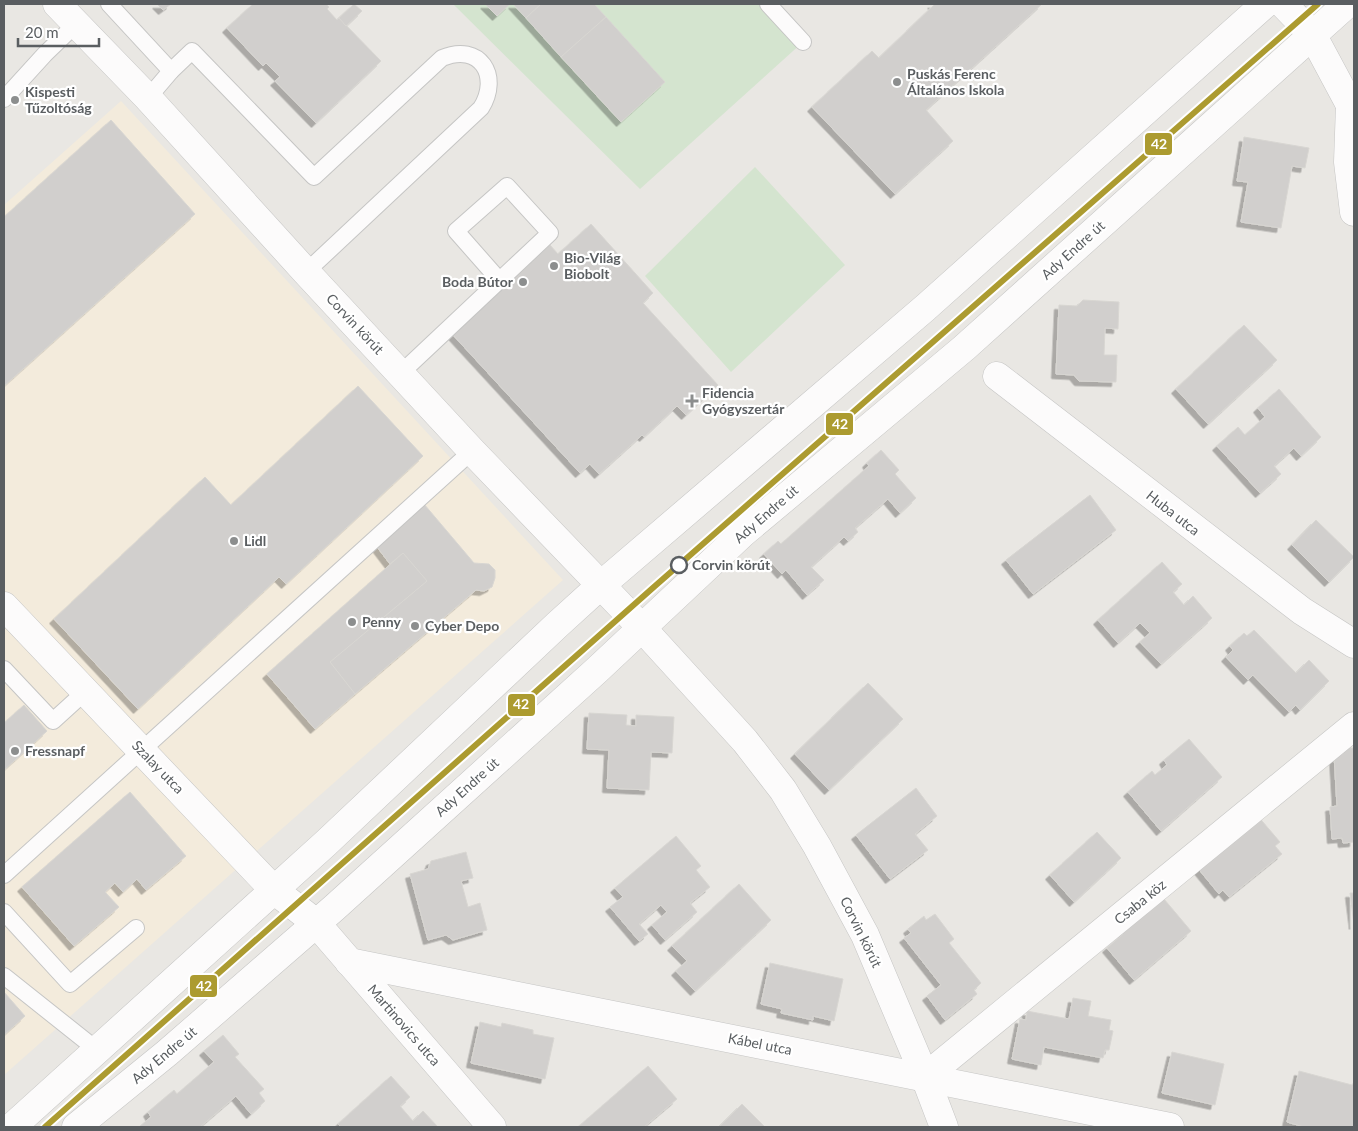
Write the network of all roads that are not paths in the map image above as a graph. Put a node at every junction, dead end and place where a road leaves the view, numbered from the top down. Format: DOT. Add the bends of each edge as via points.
graph roads {
  1 [pos="57,4"];
  2 [pos="109,4"];
  3 [pos="768,4"];
  4 [pos="1265,4"];
  5 [pos="1283,4"];
  6 [pos="1347,4"];
  7 [pos="77,23"];
  8 [pos="1312,34"];
  9 [pos="803,42"];
  10 [pos="171,71"];
  11 [pos="148,98"];
  12 [pos="4,99"];
  13 [pos="1352,107"];
  14 [pos="1354,212"];
  15 [pos="306,272"];
  16 [pos="500,281"];
  17 [pos="401,373"];
  18 [pos="997,376"];
  19 [pos="472,451"];
  20 [pos="601,585"];
  21 [pos="4,606"];
  22 [pos="642,628"];
  23 [pos="1354,644"];
  24 [pos="4,669"];
  25 [pos="86,691"];
  26 [pos="1354,726"];
  27 [pos="142,750"];
  28 [pos="4,875"];
  29 [pos="274,890"];
  30 [pos="4,912"];
  31 [pos="316,923"];
  32 [pos="136,928"];
  33 [pos="349,962"];
  34 [pos="6,982"];
  35 [pos="97,1050"];
  36 [pos="925,1077"];
  37 [pos="12,1127"];
  38 [pos="76,1127"];
  39 [pos="492,1127"];
  40 [pos="944,1127"];
  41 [pos="1170,1127"];
  1 -- 7 [label="street, Corvin körút"];
  2 -- 10 [label="lane"];
  3 -- 9 [label="lane"];
  4 -- 20 [label="street" via="925,308"];
  5 -- 8 [label="street"];
  6 -- 8 [label="street, Ady Endre út"];
  7 -- 11 [label="street, Corvin körút"];
  7 -- 12 [label="lane"];
  8 -- 13 [label="street"];
  8 -- 22 [label="street, Ady Endre út" via="964,348 742,533"];
  10 -- 11 [label="lane"];
  10 -- 15 [label="lane" via="192,51 314,177 442,58 457,54 472,56 486,69 489,90 481,108"];
  11 -- 15 [label="street, Corvin körút"];
  13 -- 14 [label="street" via="1348,162"];
  15 -- 17 [label="street, Corvin körút"];
  16 -- 16 [label="lane" via="550,233 507,186 456,232"];
  16 -- 17 [label="lane"];
  17 -- 19 [label="street, Corvin körút"];
  18 -- 23 [label="street, Huba utca" via="1302,611"];
  19 -- 20 [label="street, Corvin körút"];
  19 -- 27 [label="lane"];
  20 -- 22 [label="street, Corvin körút"];
  20 -- 29 [label="street"];
  21 -- 25 [label="street, Szalay utca"];
  22 -- 31 [label="street, Ady Endre út"];
  22 -- 36 [label="street, Corvin körút" via="745,741 783,790 865,935"];
  24 -- 25 [label="lane" via="53,721"];
  25 -- 27 [label="street, Szalay utca"];
  26 -- 36 [label="street, Csaba köz"];
  27 -- 28 [label="lane"];
  27 -- 29 [label="street, Szalay utca"];
  29 -- 31 [label="street, Szalay utca"];
  29 -- 35 [label="street"];
  30 -- 32 [label="lane" via="70,984"];
  31 -- 33 [label="street, Martinovics utca"];
  31 -- 38 [label="street, Ady Endre út" via="167,1053"];
  33 -- 36 [label="street, Kábel utca"];
  33 -- 39 [label="street, Martinovics utca"];
  34 -- 35 [label="lane"];
  35 -- 37 [label="street"];
  36 -- 40 [label="street, Corvin körút"];
  36 -- 41 [label="street, Kábel utca"];
}
